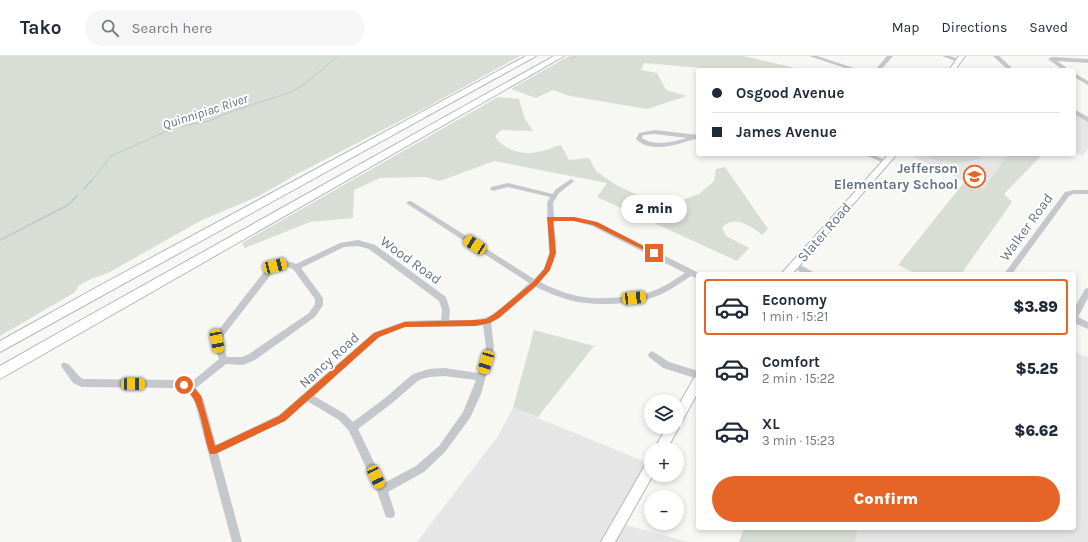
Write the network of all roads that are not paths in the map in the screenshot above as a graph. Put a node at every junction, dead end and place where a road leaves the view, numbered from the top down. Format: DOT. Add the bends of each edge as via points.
graph roads {
  1 [pos="532,56"];
  2 [pos="560,56"];
  3 [pos="812,56"];
  4 [pos="834,56"];
  5 [pos="890,56"];
  6 [pos="945,56"];
  7 [pos="996,56"];
  8 [pos="960,58"];
  9 [pos="1050,58"];
  10 [pos="828,61"];
  11 [pos="1088,61"];
  12 [pos="851,68"];
  13 [pos="880,68"];
  14 [pos="953,68"];
  15 [pos="1009,68"];
  16 [pos="1064,68"];
  17 [pos="1076,76"];
  18 [pos="1088,82"];
  19 [pos="1076,112"];
  20 [pos="1088,120"];
  21 [pos="696,137"];
  22 [pos="875,156"];
  23 [pos="889,159"];
  24 [pos="571,181"];
  25 [pos="493,188"];
  26 [pos="1088,192"];
  27 [pos="553,196"];
  28 [pos="409,203"];
  29 [pos="550,219"];
  30 [pos="795,265"];
  31 [pos="296,267"];
  32 [pos="788,272"];
  33 [pos="807,272"];
  34 [pos="1009,272"];
  35 [pos="695,274"];
  36 [pos="535,283"];
  37 [pos="1088,291"];
  38 [pos="1076,312"];
  39 [pos="1076,320"];
  40 [pos="488,321"];
  41 [pos="445,323"];
  42 [pos="1088,326"];
  43 [pos="0,347"];
  44 [pos="652,355"];
  45 [pos="224,360"];
  46 [pos="65,366"];
  47 [pos="0,373"];
  48 [pos="696,374"];
  49 [pos="481,377"];
  50 [pos="696,385"];
  51 [pos="190,388"];
  52 [pos="308,396"];
  53 [pos="684,406"];
  54 [pos="352,428"];
  55 [pos="212,451"];
  56 [pos="644,478"];
  57 [pos="382,490"];
  58 [pos="390,513"];
  59 [pos="237,542"];
  60 [pos="608,542"];
  1 -- 43 [label="highway" via="96,292"];
  2 -- 47 [label="highway"];
  3 -- 10 [label="street"];
  4 -- 10 [label="street"];
  5 -- 13 [label="street"];
  6 -- 8 [label="street"];
  7 -- 15 [label="street"];
  8 -- 14 [label="main road"];
  9 -- 11 [label="street"];
  9 -- 16 [label="street"];
  10 -- 12 [label="street"];
  17 -- 18 [label="street"];
  19 -- 20 [label="street"];
  21 -- 21 [label="street" via="650,132 641,134 639,139 642,142 662,145"];
  22 -- 23 [label="street"];
  23 -- 30 [label="main road, Slater Road"];
  24 -- 27 [label="street"];
  25 -- 27 [label="street" via="508,185"];
  26 -- 34 [label="street, Walker Road" via="1067,194"];
  27 -- 29 [label="street" via="549,208"];
  28 -- 36 [label="street"];
  29 -- 35 [label="street" via="574,219 594,224"];
  29 -- 36 [label="street" via="553,253 547,270"];
  30 -- 32 [label="main road, Slater Road"];
  30 -- 33 [label="street"];
  31 -- 41 [label="street, Wood Road" via="343,245 358,243 372,247 443,300 446,310"];
  31 -- 45 [label="street" via="289,264 275,266 260,281 220,334 217,341"];
  31 -- 45 [label="street" via="319,298 319,304 312,316 252,357 243,361"];
  35 -- 36 [label="street" via="648,297 593,302 570,299"];
  36 -- 40 [label="street"];
  37 -- 38 [label="street"];
  39 -- 42 [label="street"];
  40 -- 41 [label="street, Nancy Road"];
  40 -- 49 [label="street" via="490,347"];
  41 -- 52 [label="street, Nancy Road" via="405,324 376,335"];
  44 -- 48 [label="street" via="666,365"];
  45 -- 51 [label="street"];
  46 -- 51 [label="street" via="76,380 82,383 176,384"];
  49 -- 54 [label="street" via="444,372 416,377"];
  49 -- 57 [label="street" via="467,415 442,449 420,469"];
  50 -- 53 [label="main road"];
  51 -- 55 [label="street" via="198,398"];
  52 -- 54 [label="street" via="342,417"];
  52 -- 55 [label="street, Nancy Road" via="282,418"];
  54 -- 57 [label="street"];
  55 -- 59 [label="street"];
  56 -- 60 [label="main road"];
  57 -- 58 [label="street"];
}
